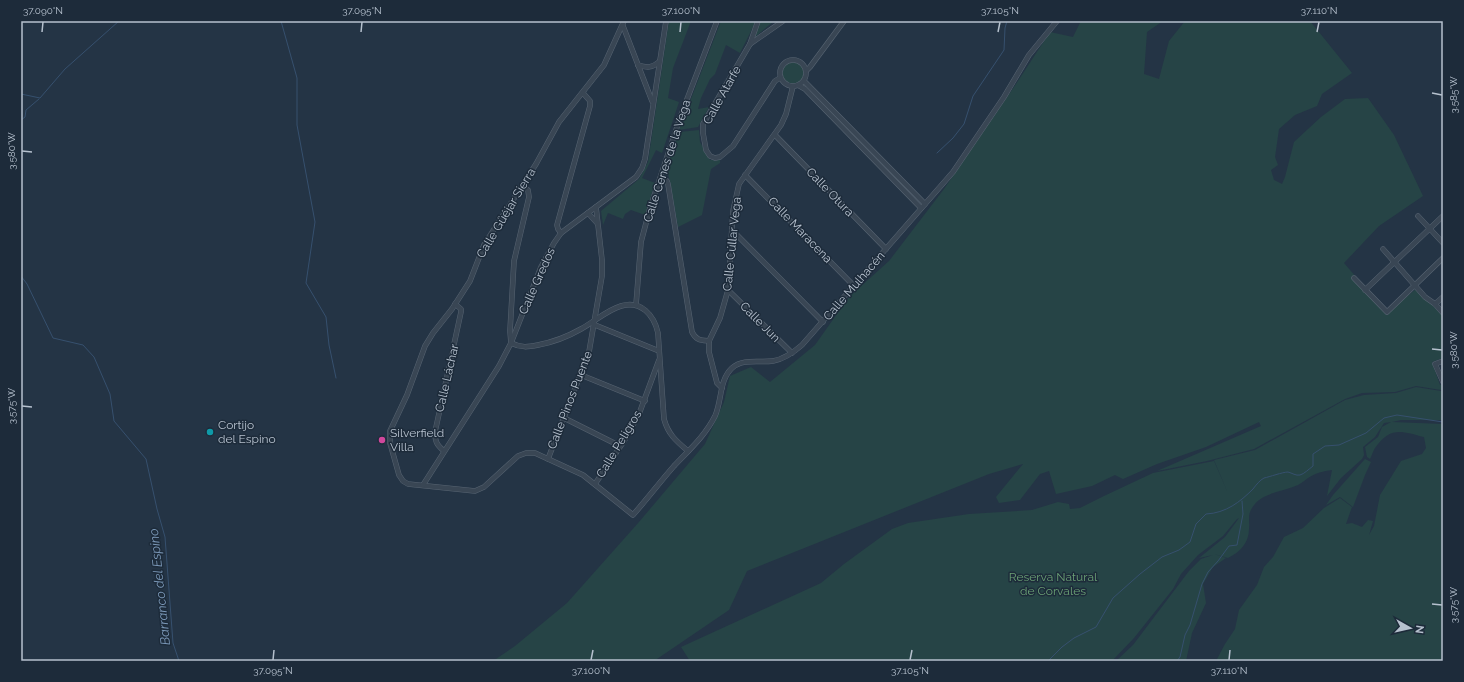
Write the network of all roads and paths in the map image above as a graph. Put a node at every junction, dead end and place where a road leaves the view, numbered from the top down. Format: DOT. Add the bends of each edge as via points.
graph roads {
  1 [pos="624,21"];
  2 [pos="666,21"];
  3 [pos="717,21"];
  4 [pos="758,21"];
  5 [pos="783,21"];
  6 [pos="844,21"];
  7 [pos="1058,21"];
  8 [pos="623,26"];
  9 [pos="750,44"];
  10 [pos="659,62"];
  11 [pos="638,65"];
  12 [pos="806,70"];
  13 [pos="780,78"];
  14 [pos="804,81"];
  15 [pos="798,85"];
  16 [pos="793,86"];
  17 [pos="583,93"];
  18 [pos="653,102"];
  19 [pos="838,120"];
  20 [pos="774,135"];
  21 [pos="891,173"];
  22 [pos="746,175"];
  23 [pos="660,180"];
  24 [pos="522,186"];
  25 [pos="926,204"];
  26 [pos="596,207"];
  27 [pos="921,208"];
  28 [pos="588,213"];
  29 [pos="1418,216"];
  30 [pos="1443,216"];
  31 [pos="597,223"];
  32 [pos="1429,228"];
  33 [pos="733,231"];
  34 [pos="561,233"];
  35 [pos="1443,244"];
  36 [pos="886,249"];
  37 [pos="1383,249"];
  38 [pos="1443,258"];
  39 [pos="1395,261"];
  40 [pos="1354,278"];
  41 [pos="1415,284"];
  42 [pos="854,286"];
  43 [pos="728,290"];
  44 [pos="1365,290"];
  45 [pos="1443,297"];
  46 [pos="455,304"];
  47 [pos="1435,304"];
  48 [pos="636,306"];
  49 [pos="1443,313"];
  50 [pos="595,322"];
  51 [pos="823,322"];
  52 [pos="709,341"];
  53 [pos="512,343"];
  54 [pos="659,352"];
  55 [pos="792,353"];
  56 [pos="659,358"];
  57 [pos="1443,361"];
  58 [pos="581,375"];
  59 [pos="1443,382"];
  60 [pos="722,388"];
  61 [pos="644,401"];
  62 [pos="564,418"];
  63 [pos="620,446"];
  64 [pos="444,451"];
  65 [pos="688,451"];
  66 [pos="548,459"];
  67 [pos="595,484"];
  68 [pos="424,485"];
  69 [pos="633,515"];
  1 -- 8 [label="street, Calle Güéjar Sierra"];
  2 -- 10 [label="street, Calle Gredos"];
  3 -- 23 [label="street, Calle Cenes de la Vega" via="681,115"];
  4 -- 9 [label="street, Calle Atarfe"];
  5 -- 9 [label="street"];
  6 -- 12 [label="street"];
  7 -- 25 [label="street, Calle Mulhacén" via="1029,55 953,172"];
  8 -- 11 [label="street"];
  8 -- 17 [label="street, Calle Güéjar Sierra" via="604,64"];
  9 -- 13 [label="street, Calle Atarfe" via="703,124 706,150 710,156 720,157 733,146 775,81"];
  10 -- 11 [label="street" via="651,67"];
  10 -- 18 [label="street, Calle Gredos"];
  11 -- 18 [label="street"];
  12 -- 13 [label="street" via="802,63 794,59 789,60 782,65"];
  12 -- 14 [label="street"];
  13 -- 16 [label="street" via="785,84"];
  14 -- 15 [label="street"];
  14 -- 19 [label="street"];
  15 -- 16 [label="street"];
  15 -- 19 [label="street"];
  16 -- 20 [label="street, Calle Cúllar Vega" via="786,114"];
  17 -- 24 [label="street, Calle Güéjar Sierra" via="559,122"];
  17 -- 34 [label="street" via="590,101 590,106 557,225"];
  18 -- 26 [label="street, Calle Gredos" via="642,168 636,177"];
  19 -- 21 [label="street"];
  20 -- 22 [label="street, Calle Cúllar Vega"];
  20 -- 36 [label="street, Calle Otura"];
  21 -- 25 [label="street"];
  21 -- 27 [label="street"];
  22 -- 33 [label="street, Calle Cúllar Vega" via="739,184 733,211"];
  22 -- 42 [label="street, Calle Maracena"];
  23 -- 48 [label="street, Calle Cenes de la Vega" via="641,242"];
  23 -- 52 [label="street" via="668,184 692,332 700,340"];
  24 -- 46 [label="street, Calle Güéjar Sierra" via="484,244 470,281"];
  24 -- 53 [label="street" via="528,190 529,197 514,261 510,331"];
  25 -- 27 [label="street, Calle Mulhacén"];
  26 -- 28 [label="street, Calle Gredos"];
  26 -- 31 [label="street, Calle Pinos Puente"];
  27 -- 36 [label="street, Calle Mulhacén"];
  28 -- 31 [label="street"];
  28 -- 34 [label="street, Calle Gredos"];
  29 -- 32 [label="street"];
  30 -- 32 [label="street"];
  31 -- 50 [label="street, Calle Pinos Puente" via="602,276"];
  32 -- 35 [label="street"];
  32 -- 39 [label="street"];
  33 -- 43 [label="street, Calle Cúllar Vega"];
  33 -- 51 [label="street"];
  34 -- 53 [label="street, Calle Gredos" via="544,260"];
  36 -- 42 [label="street, Calle Mulhacén"];
  37 -- 39 [label="street"];
  38 -- 41 [label="street"];
  39 -- 41 [label="street"];
  39 -- 44 [label="street"];
  40 -- 44 [label="street"];
  41 -- 44 [label="street" via="1387,312"];
  41 -- 47 [label="street" via="1425,297"];
  42 -- 51 [label="street, Calle Mulhacén"];
  43 -- 52 [label="street, Calle Cúllar Vega" via="720,318"];
  43 -- 55 [label="street, Calle Jun"];
  45 -- 47 [label="street"];
  46 -- 64 [label="street, Calle Láchar" via="462,312 435,432 437,445"];
  46 -- 68 [label="street, Calle Güéjar Sierra" via="425,346 390,431 390,443 399,475 408,484"];
  47 -- 49 [label="street"];
  48 -- 50 [label="street" via="621,306"];
  48 -- 54 [label="street, Calle Peligros" via="651,315 656,324"];
  50 -- 53 [label="street" via="547,343 526,348"];
  50 -- 54 [label="street"];
  50 -- 58 [label="street, Calle Pinos Puente"];
  51 -- 55 [label="street, Calle Mulhacén"];
  52 -- 60 [label="street" via="709,352 717,384"];
  53 -- 64 [label="street, Calle Gredos" via="500,366"];
  54 -- 56 [label="street, Calle Peligros"];
  55 -- 60 [label="street, Calle Mulhacén" via="772,361 742,362 734,366 724,378"];
  56 -- 61 [label="street, Calle Peligros"];
  56 -- 65 [label="street, Calle Peligros" via="664,419 670,435"];
  57 -- 59 [label="street" via="1435,364"];
  58 -- 61 [label="street"];
  58 -- 62 [label="street, Calle Pinos Puente"];
  60 -- 65 [label="street, Calle Mulhacén" via="720,403 710,426"];
  61 -- 63 [label="street, Calle Peligros"];
  62 -- 63 [label="street"];
  62 -- 66 [label="street, Calle Pinos Puente"];
  63 -- 67 [label="street, Calle Peligros"];
  64 -- 68 [label="street, Calle Gredos"];
  65 -- 69 [label="street, Calle Mulhacén"];
  66 -- 67 [label="street, Calle Güéjar Sierra" via="583,475"];
  66 -- 68 [label="street, Calle Güéjar Sierra" via="535,453 518,456 484,487 475,491"];
  67 -- 69 [label="street, Calle Güéjar Sierra"];
}
